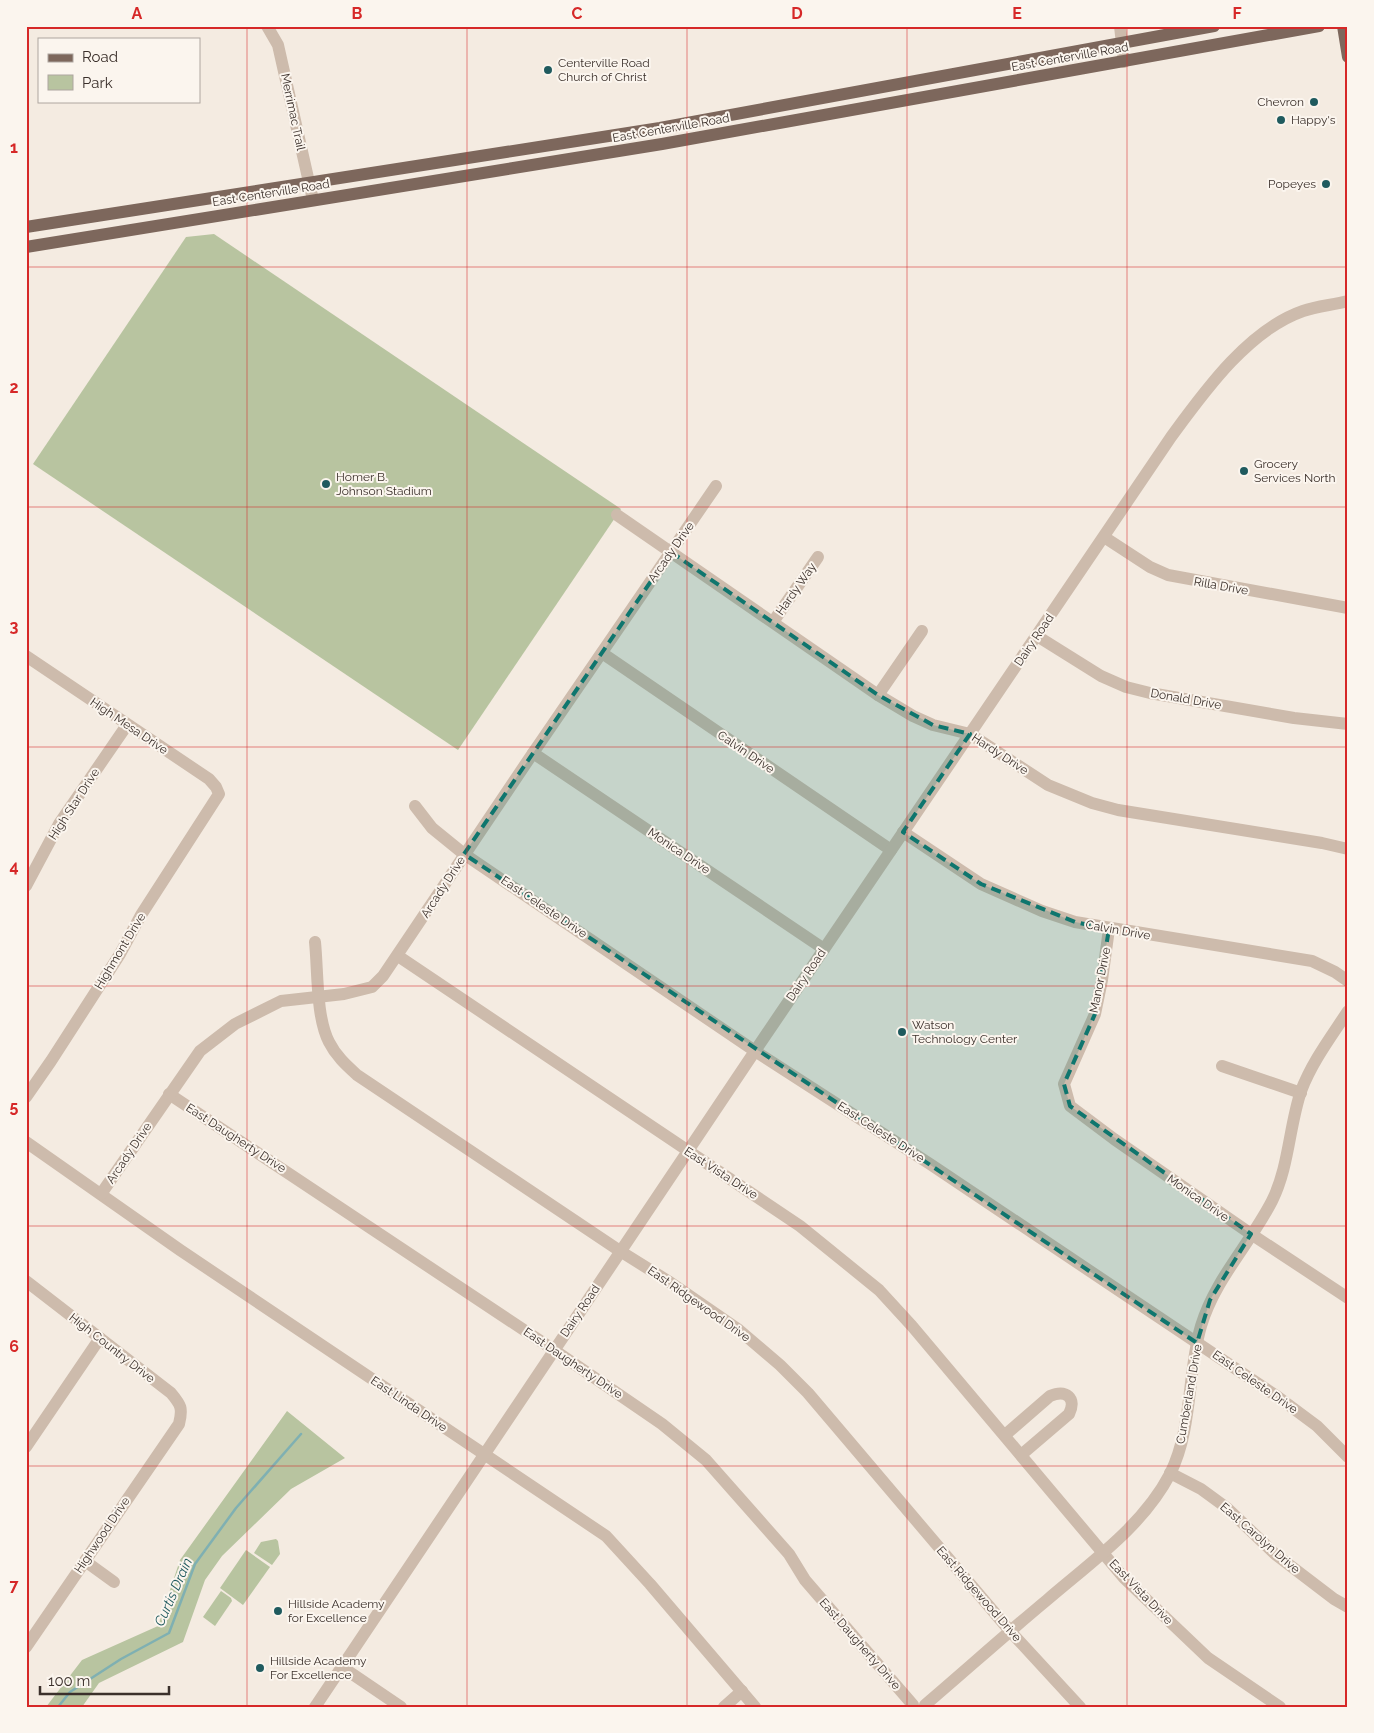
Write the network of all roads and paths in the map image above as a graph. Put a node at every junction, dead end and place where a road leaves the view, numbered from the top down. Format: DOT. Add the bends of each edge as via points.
graph roads {
  1 [pos="267,26"];
  2 [pos="1120,26"];
  3 [pos="1214,26"];
  4 [pos="1319,26"];
  5 [pos="1343,26"];
  6 [pos="1122,44"];
  7 [pos="1348,57"];
  8 [pos="1124,62"];
  9 [pos="953,74"];
  10 [pos="956,90"];
  11 [pos="812,100"];
  12 [pos="816,115"];
  13 [pos="660,128"];
  14 [pos="662,144"];
  15 [pos="487,154"];
  16 [pos="490,172"];
  17 [pos="308,182"];
  18 [pos="313,200"];
  19 [pos="26,227"];
  20 [pos="26,248"];
  21 [pos="1348,302"];
  22 [pos="716,486"];
  23 [pos="617,514"];
  24 [pos="1104,537"];
  25 [pos="671,552"];
  26 [pos="818,557"];
  27 [pos="1348,608"];
  28 [pos="773,622"];
  29 [pos="922,631"];
  30 [pos="1037,636"];
  31 [pos="602,653"];
  32 [pos="28,660"];
  33 [pos="878,695"];
  34 [pos="1348,724"];
  35 [pos="127,725"];
  36 [pos="970,734"];
  37 [pos="533,753"];
  38 [pos="214,804"];
  39 [pos="415,806"];
  40 [pos="903,832"];
  41 [pos="1348,849"];
  42 [pos="891,850"];
  43 [pos="464,854"];
  44 [pos="26,886"];
  45 [pos="1109,929"];
  46 [pos="316,942"];
  47 [pos="824,949"];
  48 [pos="398,956"];
  49 [pos="1348,981"];
  50 [pos="319,997"];
  51 [pos="1348,1011"];
  52 [pos="755,1050"];
  53 [pos="1222,1066"];
  54 [pos="1064,1084"];
  55 [pos="1301,1093"];
  56 [pos="169,1094"];
  57 [pos="26,1097"];
  58 [pos="26,1142"];
  59 [pos="687,1151"];
  60 [pos="101,1194"];
  61 [pos="1251,1234"];
  62 [pos="620,1251"];
  63 [pos="26,1281"];
  64 [pos="1348,1298"];
  65 [pos="100,1338"];
  66 [pos="1197,1343"];
  67 [pos="554,1350"];
  68 [pos="179,1424"];
  69 [pos="1005,1435"];
  70 [pos="26,1448"];
  71 [pos="485,1454"];
  72 [pos="1021,1455"];
  73 [pos="1348,1457"];
  74 [pos="1170,1473"];
  75 [pos="1103,1552"];
  76 [pos="85,1561"];
  77 [pos="114,1582"];
  78 [pos="1348,1607"];
  79 [pos="1010,1630"];
  80 [pos="26,1647"];
  81 [pos="342,1667"];
  82 [pos="742,1691"];
  83 [pos="919,1706"];
  84 [pos="315,1707"];
  85 [pos="401,1707"];
  86 [pos="724,1707"];
  87 [pos="755,1707"];
  88 [pos="1080,1707"];
  89 [pos="1280,1707"];
  1 -- 17 [label="street, Merrimac Trail" via="278,45"];
  2 -- 6 [label="street"];
  3 -- 6 [label="main road, East Centerville Road"];
  4 -- 8 [label="main road, East Centerville Road"];
  5 -- 7 [label="main road"];
  6 -- 8 [label="street"];
  6 -- 9 [label="main road, East Centerville Road"];
  8 -- 10 [label="main road, East Centerville Road"];
  9 -- 10 [label="main road"];
  9 -- 11 [label="main road, East Centerville Road"];
  10 -- 12 [label="main road, East Centerville Road"];
  11 -- 12 [label="main road"];
  11 -- 13 [label="main road, East Centerville Road"];
  12 -- 14 [label="main road, East Centerville Road"];
  13 -- 14 [label="main road"];
  13 -- 15 [label="main road, East Centerville Road"];
  14 -- 16 [label="main road, East Centerville Road"];
  15 -- 16 [label="main road"];
  15 -- 17 [label="main road, East Centerville Road"];
  16 -- 18 [label="main road, East Centerville Road"];
  17 -- 18 [label="street, Merrimac Trail"];
  17 -- 19 [label="main road, East Centerville Road"];
  18 -- 20 [label="main road, East Centerville Road"];
  21 -- 24 [label="street, Dairy Road" via="1303,311 1270,327 1215,378"];
  22 -- 25 [label="street, Arcady Drive"];
  23 -- 25 [label="street, Hardy Drive"];
  24 -- 27 [label="street, Rilla Drive" via="1168,575"];
  24 -- 30 [label="street, Dairy Road"];
  25 -- 28 [label="street, Hardy Drive"];
  25 -- 31 [label="street, Arcady Drive"];
  26 -- 28 [label="street, Hardy Way"];
  28 -- 33 [label="street, Hardy Drive"];
  29 -- 33 [label="street"];
  30 -- 34 [label="street, Donald Drive" via="1101,676 1126,687 1294,718"];
  30 -- 36 [label="street, Dairy Road"];
  31 -- 37 [label="street, Arcady Drive"];
  31 -- 42 [label="street, Calvin Drive"];
  32 -- 35 [label="street, High Mesa Drive"];
  33 -- 36 [label="street, Hardy Drive" via="932,725"];
  35 -- 38 [label="street, High Mesa Drive" via="209,779 218,794"];
  35 -- 44 [label="street, High Star Drive" via="59,824"];
  36 -- 40 [label="street, Dairy Road"];
  36 -- 41 [label="street, Hardy Drive" via="1048,785 1092,803"];
  37 -- 43 [label="street, Arcady Drive"];
  37 -- 47 [label="street, Monica Drive"];
  38 -- 57 [label="street, Highmont Drive"];
  39 -- 43 [label="street, East Celeste Drive" via="432,828"];
  40 -- 42 [label="street, Dairy Road"];
  40 -- 45 [label="street, Calvin Drive" via="981,884 1042,911"];
  42 -- 47 [label="street, Dairy Road"];
  43 -- 48 [label="street, Arcady Drive"];
  43 -- 52 [label="street, East Celeste Drive"];
  45 -- 49 [label="street, Calvin Drive" via="1312,961"];
  45 -- 54 [label="street, Manor Drive" via="1095,1014"];
  46 -- 50 [label="street, East Ridgewood Drive"];
  47 -- 52 [label="street, Dairy Road"];
  48 -- 50 [label="street, Arcady Drive" via="372,986"];
  48 -- 59 [label="street, East Vista Drive"];
  50 -- 56 [label="street, Arcady Drive" via="281,1001 235,1024 200,1051"];
  50 -- 62 [label="street, East Ridgewood Drive" via="329,1042 357,1075"];
  51 -- 55 [label="street, Cumberland Drive" via="1312,1067"];
  52 -- 59 [label="street, Dairy Road"];
  52 -- 66 [label="street, East Celeste Drive"];
  53 -- 55 [label="street"];
  54 -- 61 [label="street, Monica Drive" via="1070,1106"];
  55 -- 61 [label="street, Cumberland Drive" via="1272,1201"];
  56 -- 60 [label="street, Arcady Drive"];
  56 -- 67 [label="street, East Daugherty Drive"];
  58 -- 60 [label="street, East Linda Drive"];
  59 -- 62 [label="street, Dairy Road"];
  59 -- 69 [label="street, East Vista Drive" via="800,1226 879,1290"];
  60 -- 71 [label="street, East Linda Drive"];
  61 -- 64 [label="street, Monica Drive"];
  61 -- 66 [label="street, Cumberland Drive" via="1210,1300"];
  62 -- 67 [label="street, Dairy Road"];
  62 -- 79 [label="street, East Ridgewood Drive" via="739,1330 780,1365 808,1393"];
  63 -- 65 [label="street, High Country Drive"];
  65 -- 68 [label="street, High Country Drive" via="171,1394 180,1404"];
  65 -- 70 [label="street"];
  66 -- 73 [label="street, East Celeste Drive" via="1317,1426"];
  66 -- 74 [label="street, Cumberland Drive" via="1183,1440"];
  67 -- 71 [label="street, Dairy Road"];
  67 -- 83 [label="street, East Daugherty Drive" via="662,1424 706,1460 790,1554 805,1580"];
  68 -- 76 [label="street, Highwood Drive"];
  69 -- 72 [label="street, East Vista Drive"];
  69 -- 72 [label="street" via="1050,1396 1063,1393 1068,1396 1072,1408 1069,1414"];
  71 -- 81 [label="street, Dairy Road"];
  71 -- 82 [label="street, East Linda Drive" via="606,1536"];
  72 -- 75 [label="street, East Vista Drive"];
  74 -- 75 [label="street, Cumberland Drive" via="1138,1520"];
  74 -- 78 [label="street, East Carolyn Drive" via="1201,1489 1227,1508 1275,1554"];
  75 -- 79 [label="street, Cumberland Drive"];
  75 -- 89 [label="street, East Vista Drive" via="1124,1578 1208,1658"];
  76 -- 77 [label="street"];
  76 -- 80 [label="street, Highwood Drive"];
  79 -- 83 [label="street, Cumberland Drive"];
  79 -- 88 [label="street, East Ridgewood Drive"];
  81 -- 84 [label="street, Dairy Road"];
  81 -- 85 [label="street"];
  82 -- 86 [label="street"];
  82 -- 87 [label="street, East Linda Drive"];
}
